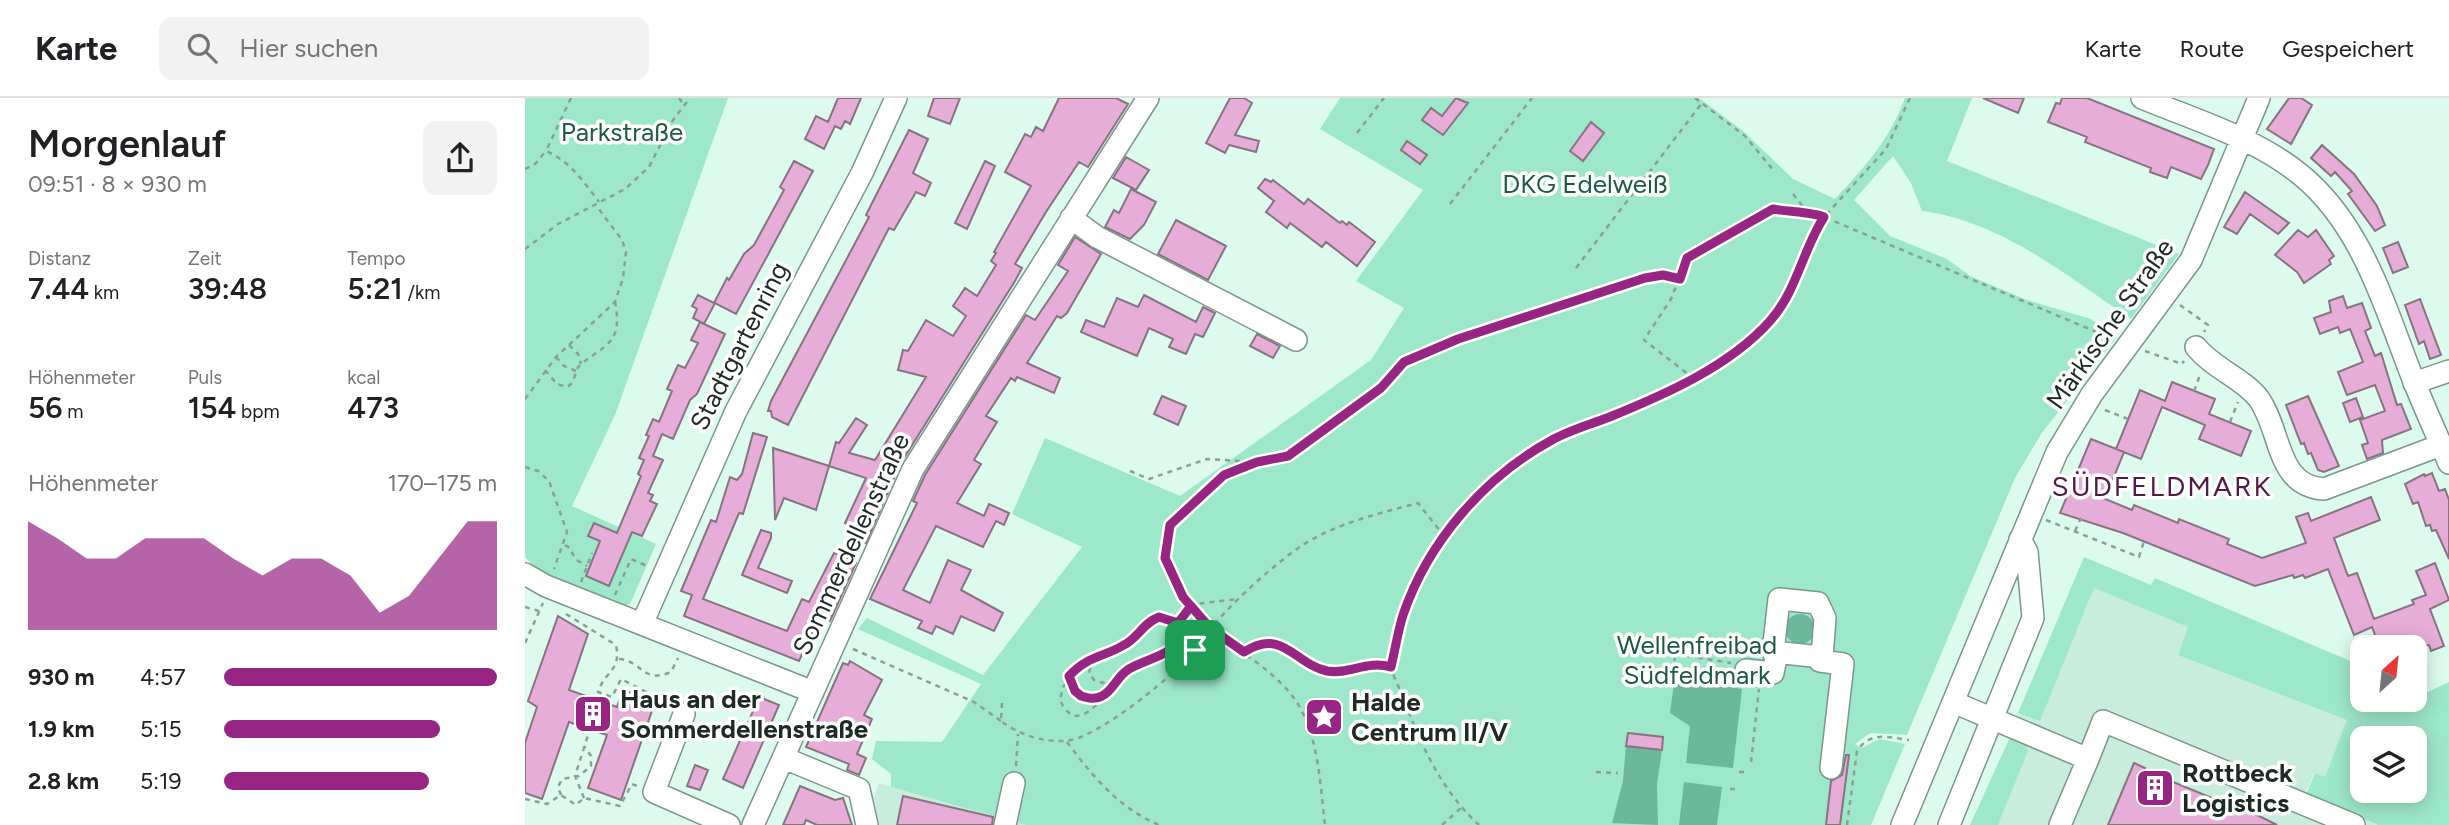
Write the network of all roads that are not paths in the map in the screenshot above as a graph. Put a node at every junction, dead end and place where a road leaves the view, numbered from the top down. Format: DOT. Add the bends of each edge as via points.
graph roads {
  1 [pos="896,98"];
  2 [pos="1147,98"];
  3 [pos="2142,98"];
  4 [pos="2259,98"];
  5 [pos="2242,139"];
  6 [pos="1071,218"];
  7 [pos="1296,340"];
  8 [pos="2196,347"];
  9 [pos="2449,371"];
  10 [pos="2414,383"];
  11 [pos="2445,454"];
  12 [pos="2020,539"];
  13 [pos="525,574"];
  14 [pos="642,624"];
  15 [pos="1777,652"];
  16 [pos="1819,657"];
  17 [pos="1748,667"];
  18 [pos="813,692"];
  19 [pos="1953,702"];
  20 [pos="684,715"];
  21 [pos="1992,717"];
  22 [pos="784,758"];
  23 [pos="2088,759"];
  24 [pos="1831,768"];
  25 [pos="1014,783"];
  26 [pos="729,825"];
  27 [pos="753,825"];
  28 [pos="867,825"];
  29 [pos="1005,825"];
  30 [pos="1902,825"];
  31 [pos="1949,825"];
  32 [pos="2060,825"];
  33 [pos="2354,825"];
  1 -- 14 [label="street, Stadtgartenring" via="862,173 736,411"];
  2 -- 6 [label="street, Sommerdellenstraße"];
  3 -- 5 [label="street"];
  4 -- 5 [label="street, Märkische Straße"];
  5 -- 10 [label="street" via="2300,174 2351,235 2374,276"];
  5 -- 12 [label="street, Märkische Straße" via="2199,246 2087,402 2057,452"];
  6 -- 7 [label="street" via="1097,237"];
  6 -- 18 [label="street, Sommerdellenstraße" via="913,468"];
  8 -- 11 [label="street" via="2209,363 2257,397 2291,474 2306,488 2324,489"];
  9 -- 10 [label="street"];
  10 -- 11 [label="street"];
  12 -- 19 [label="street, Märkische Straße"];
  12 -- 21 [label="street" via="2027,552 2033,618"];
  13 -- 14 [label="street"];
  14 -- 18 [label="street"];
  15 -- 16 [label="street"];
  15 -- 16 [label="street" via="1773,652 1779,599 1818,603 1825,618"];
  15 -- 17 [label="street" via="1773,673"];
  16 -- 24 [label="street" via="1820,661 1843,664"];
  18 -- 22 [label="street, Sommerdellenstraße"];
  19 -- 21 [label="street"];
  19 -- 30 [label="street, Märkische Straße"];
  20 -- 26 [label="street" via="654,792"];
  21 -- 23 [label="street"];
  21 -- 31 [label="street"];
  22 -- 27 [label="street, Sommerdellenstraße"];
  22 -- 28 [label="street" via="859,789"];
  23 -- 32 [label="street"];
  23 -- 33 [label="street" via="2103,721"];
  25 -- 29 [label="street"];
}
